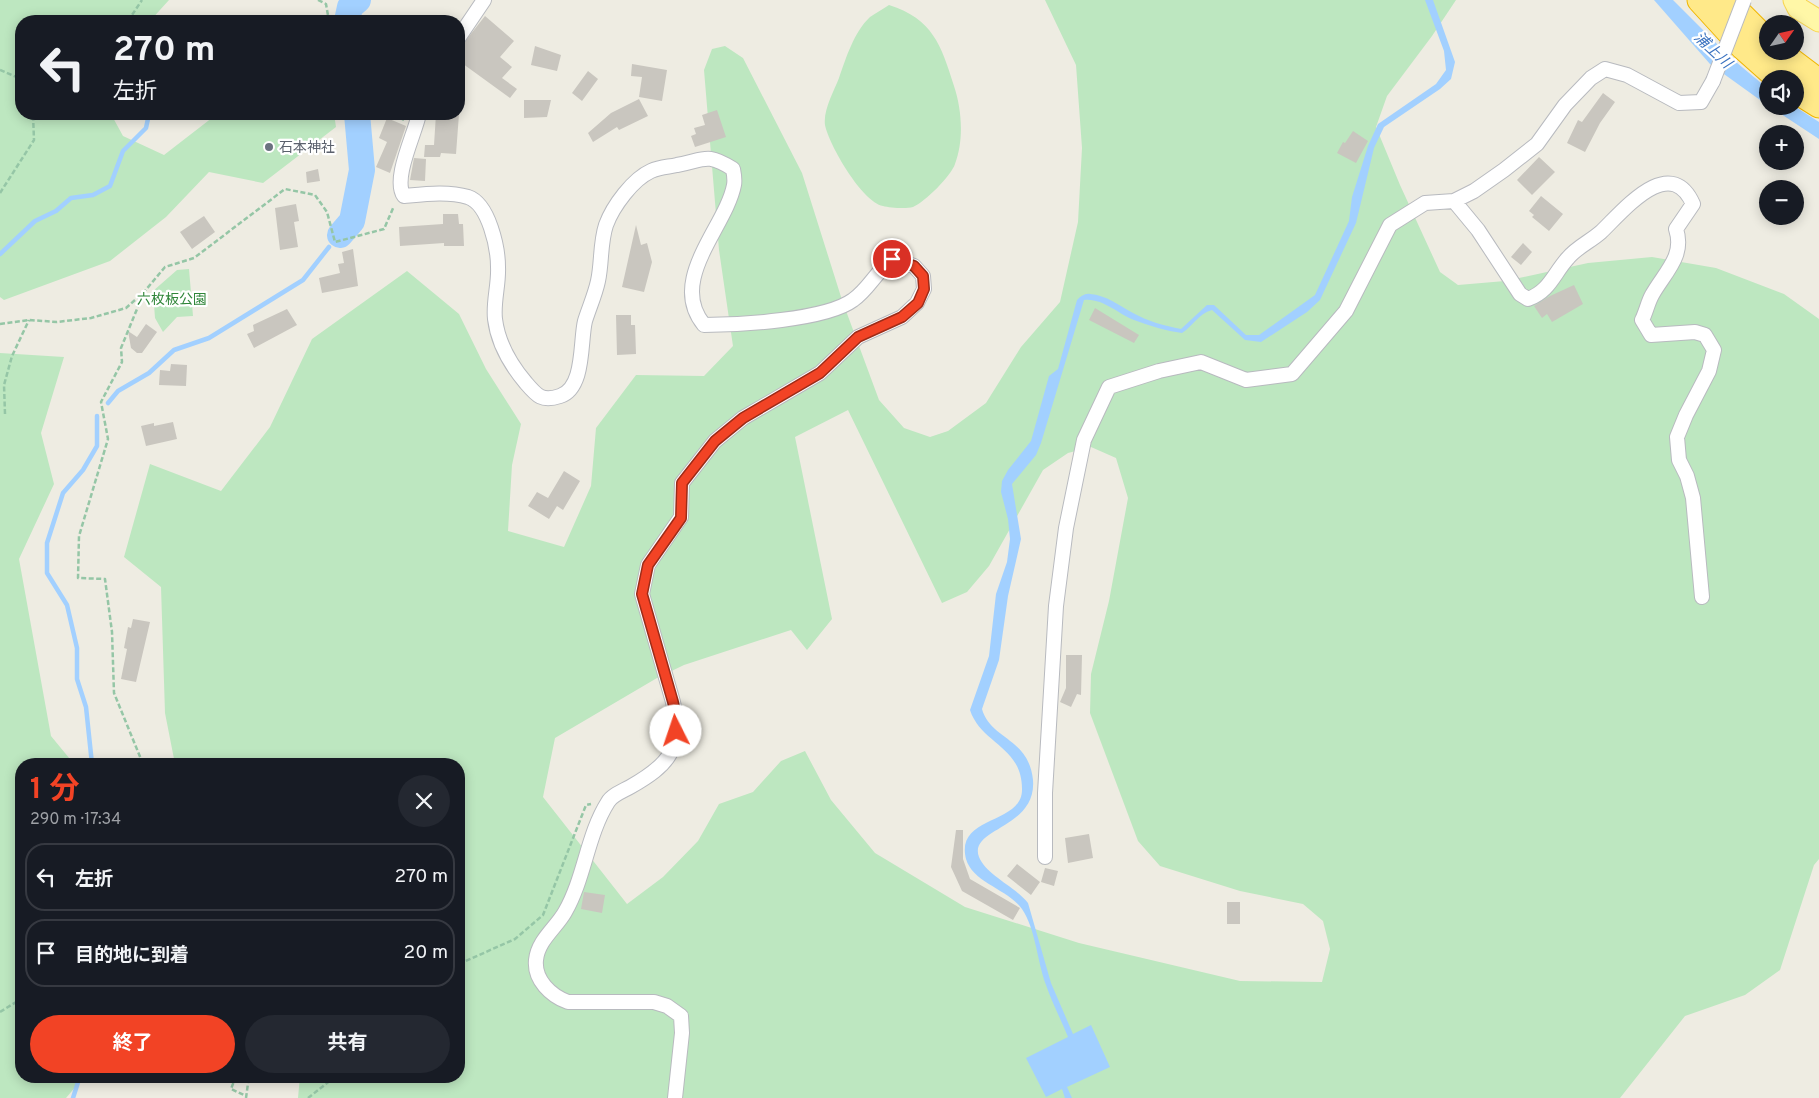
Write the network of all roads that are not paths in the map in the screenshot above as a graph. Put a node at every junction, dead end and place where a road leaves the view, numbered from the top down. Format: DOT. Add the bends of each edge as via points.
graph roads {
  1 [pos="484,0"];
  2 [pos="1700,0"];
  3 [pos="1726,0"];
  4 [pos="1744,0"];
  5 [pos="1794,0"];
  6 [pos="1819,21"];
  7 [pos="465,28"];
  8 [pos="1759,33"];
  9 [pos="1790,60"];
  10 [pos="1769,70"];
  11 [pos="1819,82"];
  12 [pos="1804,96"];
  13 [pos="1819,105"];
  14 [pos="418,120"];
  15 [pos="1454,201"];
  16 [pos="1702,597"];
  17 [pos="1045,857"];
  18 [pos="675,1098"];
  1 -- 7 [label="street"];
  2 -- 10 [label="highway"];
  3 -- 8 [label="highway"];
  4 -- 15 [label="street, bridge" via="1702,102 1678,103 1627,75 1606,69 1591,78 1565,105 1537,144 1474,191"];
  5 -- 6 [label="main road" via="1798,8"];
  9 -- 11 [label="highway"];
  12 -- 13 [label="highway"];
  14 -- 18 [label="street" via="400,171 400,190 404,196 450,194 470,198 484,211 494,236 498,266 495,318 499,340 510,362 538,397 563,396 575,383 585,322 598,281 606,226 632,186 649,172 664,166 702,158 718,160 733,170 735,184 705,244 694,278 693,303 696,315 704,325 742,324 813,314 843,306 854,300 882,266 892,259 914,266 923,276 924,289 918,303 902,317 858,337 820,373 743,418 715,441 682,483 681,518 648,565 642,594 673,702 677,720 675,742 669,759 653,774 609,800 565,912 541,943 536,960 539,976 556,998 568,1002 654,1002 681,1016"];
  15 -- 16 [label="street" via="1478,230 1520,294 1528,299 1546,288 1568,258 1633,201 1658,184 1677,184 1688,191 1694,204 1676,228 1680,239 1675,262 1652,295 1642,320 1651,335 1695,332 1705,335 1714,350 1710,371 1677,437 1680,460 1694,498"];
  15 -- 17 [label="street" via="1425,203 1390,224 1346,311 1292,374 1246,380 1201,362 1110,387 1084,440 1066,528 1054,625"];
}
